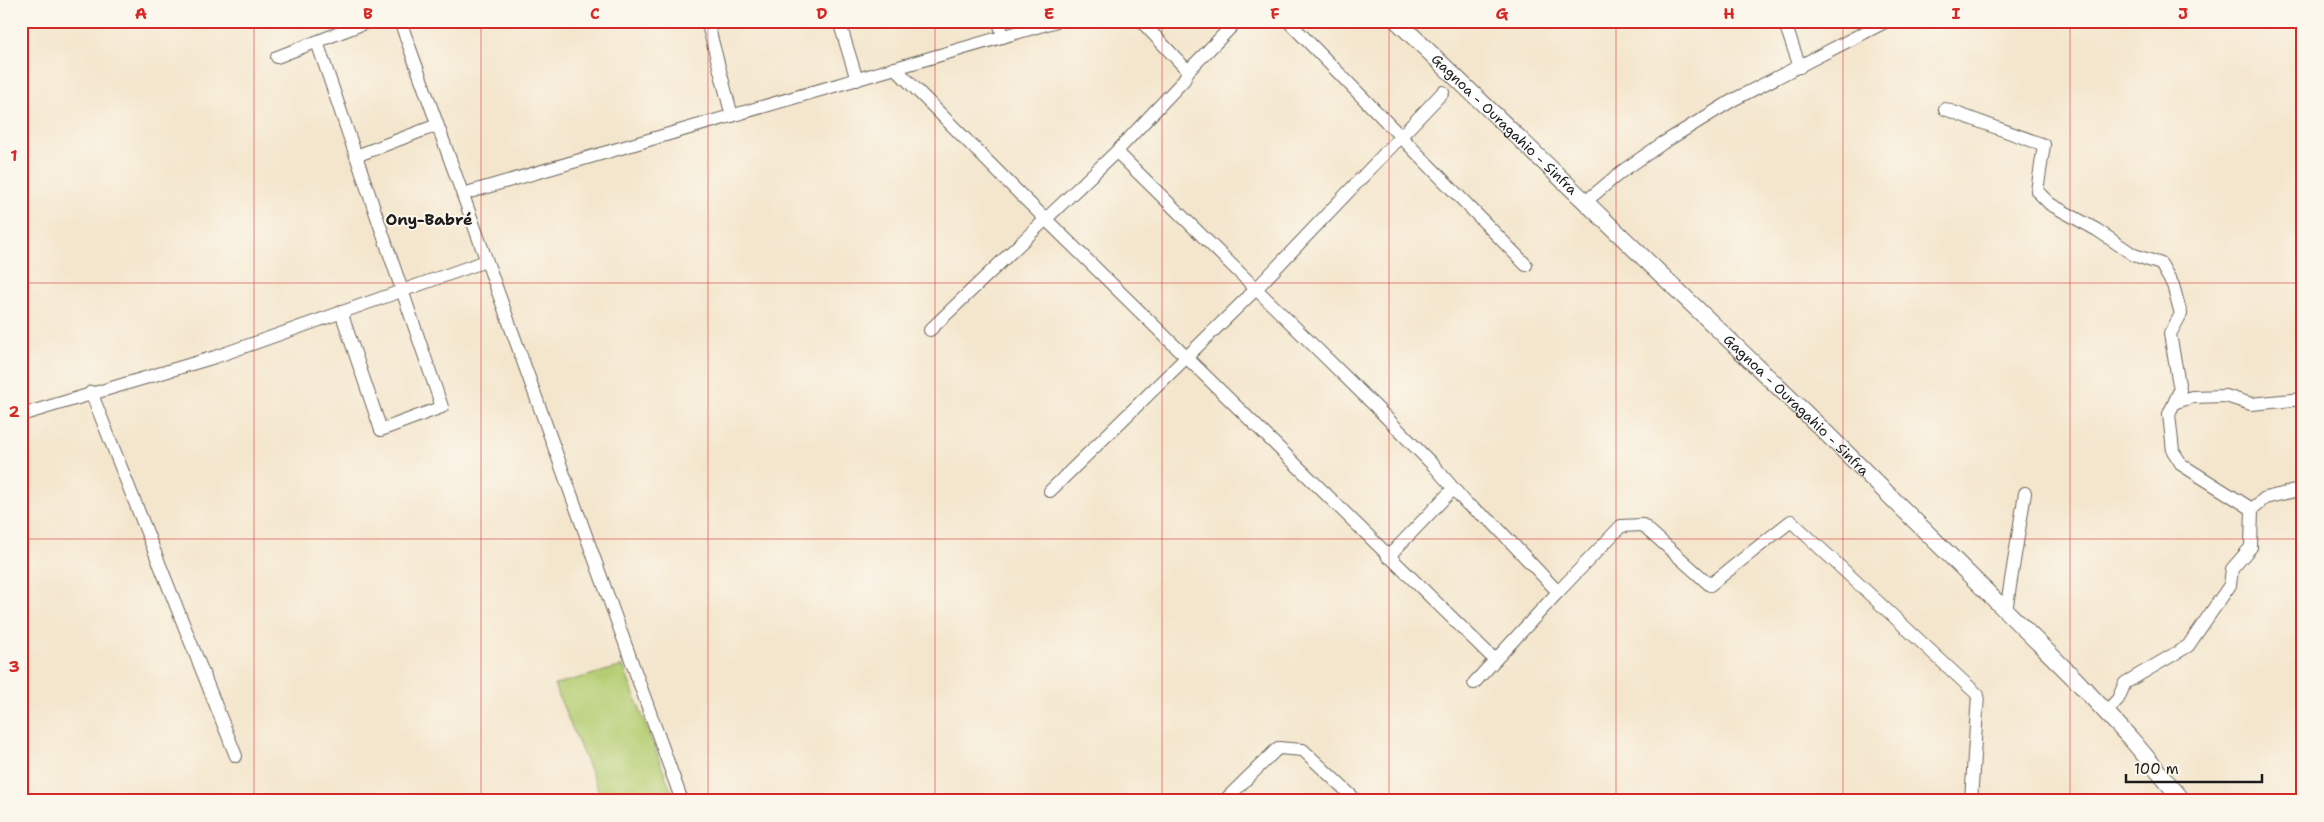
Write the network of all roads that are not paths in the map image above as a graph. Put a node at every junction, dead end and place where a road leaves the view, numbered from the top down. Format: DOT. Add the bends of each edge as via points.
graph roads {
  1 [pos="370,21"];
  2 [pos="400,21"];
  3 [pos="707,21"];
  4 [pos="839,21"];
  5 [pos="998,21"];
  6 [pos="1056,21"];
  7 [pos="1140,21"];
  8 [pos="1237,21"];
  9 [pos="1288,21"];
  10 [pos="1397,21"];
  11 [pos="1784,21"];
  12 [pos="1888,21"];
  13 [pos="1872,25"];
  14 [pos="1003,37"];
  15 [pos="317,42"];
  16 [pos="277,57"];
  17 [pos="1800,67"];
  18 [pos="895,68"];
  19 [pos="1188,71"];
  20 [pos="856,80"];
  21 [pos="1443,92"];
  22 [pos="1945,109"];
  23 [pos="732,116"];
  24 [pos="437,125"];
  25 [pos="1401,136"];
  26 [pos="1119,149"];
  27 [pos="356,156"];
  28 [pos="463,194"];
  29 [pos="1584,203"];
  30 [pos="1045,218"];
  31 [pos="486,261"];
  32 [pos="1526,265"];
  33 [pos="1256,289"];
  34 [pos="402,291"];
  35 [pos="341,312"];
  36 [pos="930,330"];
  37 [pos="1186,358"];
  38 [pos="91,392"];
  39 [pos="2303,399"];
  40 [pos="2176,402"];
  41 [pos="21,415"];
  42 [pos="1453,489"];
  43 [pos="2303,489"];
  44 [pos="1050,491"];
  45 [pos="2025,493"];
  46 [pos="2252,509"];
  47 [pos="1388,557"];
  48 [pos="1558,592"];
  49 [pos="2006,611"];
  50 [pos="1495,660"];
  51 [pos="1474,683"];
  52 [pos="2106,712"];
  53 [pos="236,756"];
  54 [pos="1226,800"];
  55 [pos="682,801"];
  56 [pos="1356,801"];
  57 [pos="1971,801"];
  58 [pos="2183,801"];
  1 -- 15 [label="street"];
  2 -- 24 [label="street"];
  3 -- 23 [label="street"];
  4 -- 20 [label="street"];
  5 -- 14 [label="street"];
  6 -- 14 [label="street"];
  7 -- 19 [label="street"];
  8 -- 19 [label="street"];
  9 -- 25 [label="street"];
  10 -- 29 [label="main road, Gagnoa - Ouragahio - Sinfra"];
  11 -- 17 [label="street"];
  12 -- 13 [label="street"];
  13 -- 17 [label="street"];
  14 -- 18 [label="street"];
  15 -- 16 [label="street"];
  15 -- 27 [label="street"];
  17 -- 29 [label="street" via="1733,100 1663,143"];
  18 -- 20 [label="street"];
  18 -- 30 [label="street"];
  19 -- 26 [label="street" via="1184,80"];
  20 -- 23 [label="street"];
  21 -- 25 [label="street"];
  22 -- 40 [label="street" via="2044,145 2037,191 2050,204 2134,255 2161,264 2173,285 2181,314 2170,334 2180,390"];
  23 -- 28 [label="street"];
  24 -- 27 [label="street"];
  24 -- 28 [label="street"];
  25 -- 32 [label="street"];
  25 -- 33 [label="street"];
  26 -- 30 [label="street"];
  26 -- 33 [label="street" via="1120,155"];
  27 -- 34 [label="street"];
  28 -- 31 [label="street"];
  29 -- 49 [label="main road, Gagnoa - Ouragahio - Sinfra" via="1822,429"];
  30 -- 36 [label="street"];
  30 -- 37 [label="street"];
  31 -- 34 [label="street"];
  31 -- 55 [label="street"];
  33 -- 37 [label="street"];
  33 -- 42 [label="street" via="1375,406"];
  34 -- 35 [label="street"];
  34 -- 35 [label="street" via="442,407 381,430"];
  35 -- 38 [label="street" via="215,357"];
  37 -- 44 [label="street"];
  37 -- 47 [label="street"];
  38 -- 41 [label="street"];
  38 -- 53 [label="street"];
  39 -- 40 [label="street" via="2252,404 2226,396 2192,397"];
  40 -- 46 [label="street" via="2169,414 2173,451 2182,465"];
  42 -- 47 [label="street"];
  42 -- 48 [label="street" via="1492,522"];
  43 -- 46 [label="street" via="2265,498"];
  45 -- 49 [label="street"];
  46 -- 52 [label="street" via="2251,546 2232,569 2230,585 2188,646 2125,684 2118,699"];
  47 -- 50 [label="street"];
  48 -- 50 [label="street"];
  48 -- 57 [label="street" via="1626,524 1643,525 1710,585 1790,521 1978,695"];
  49 -- 52 [label="main road, Gagnoa - Ouragahio - Sinfra"];
  50 -- 51 [label="street"];
  52 -- 58 [label="main road, Gagnoa - Ouragahio - Sinfra"];
  54 -- 56 [label="street" via="1278,748 1303,750"];
}
